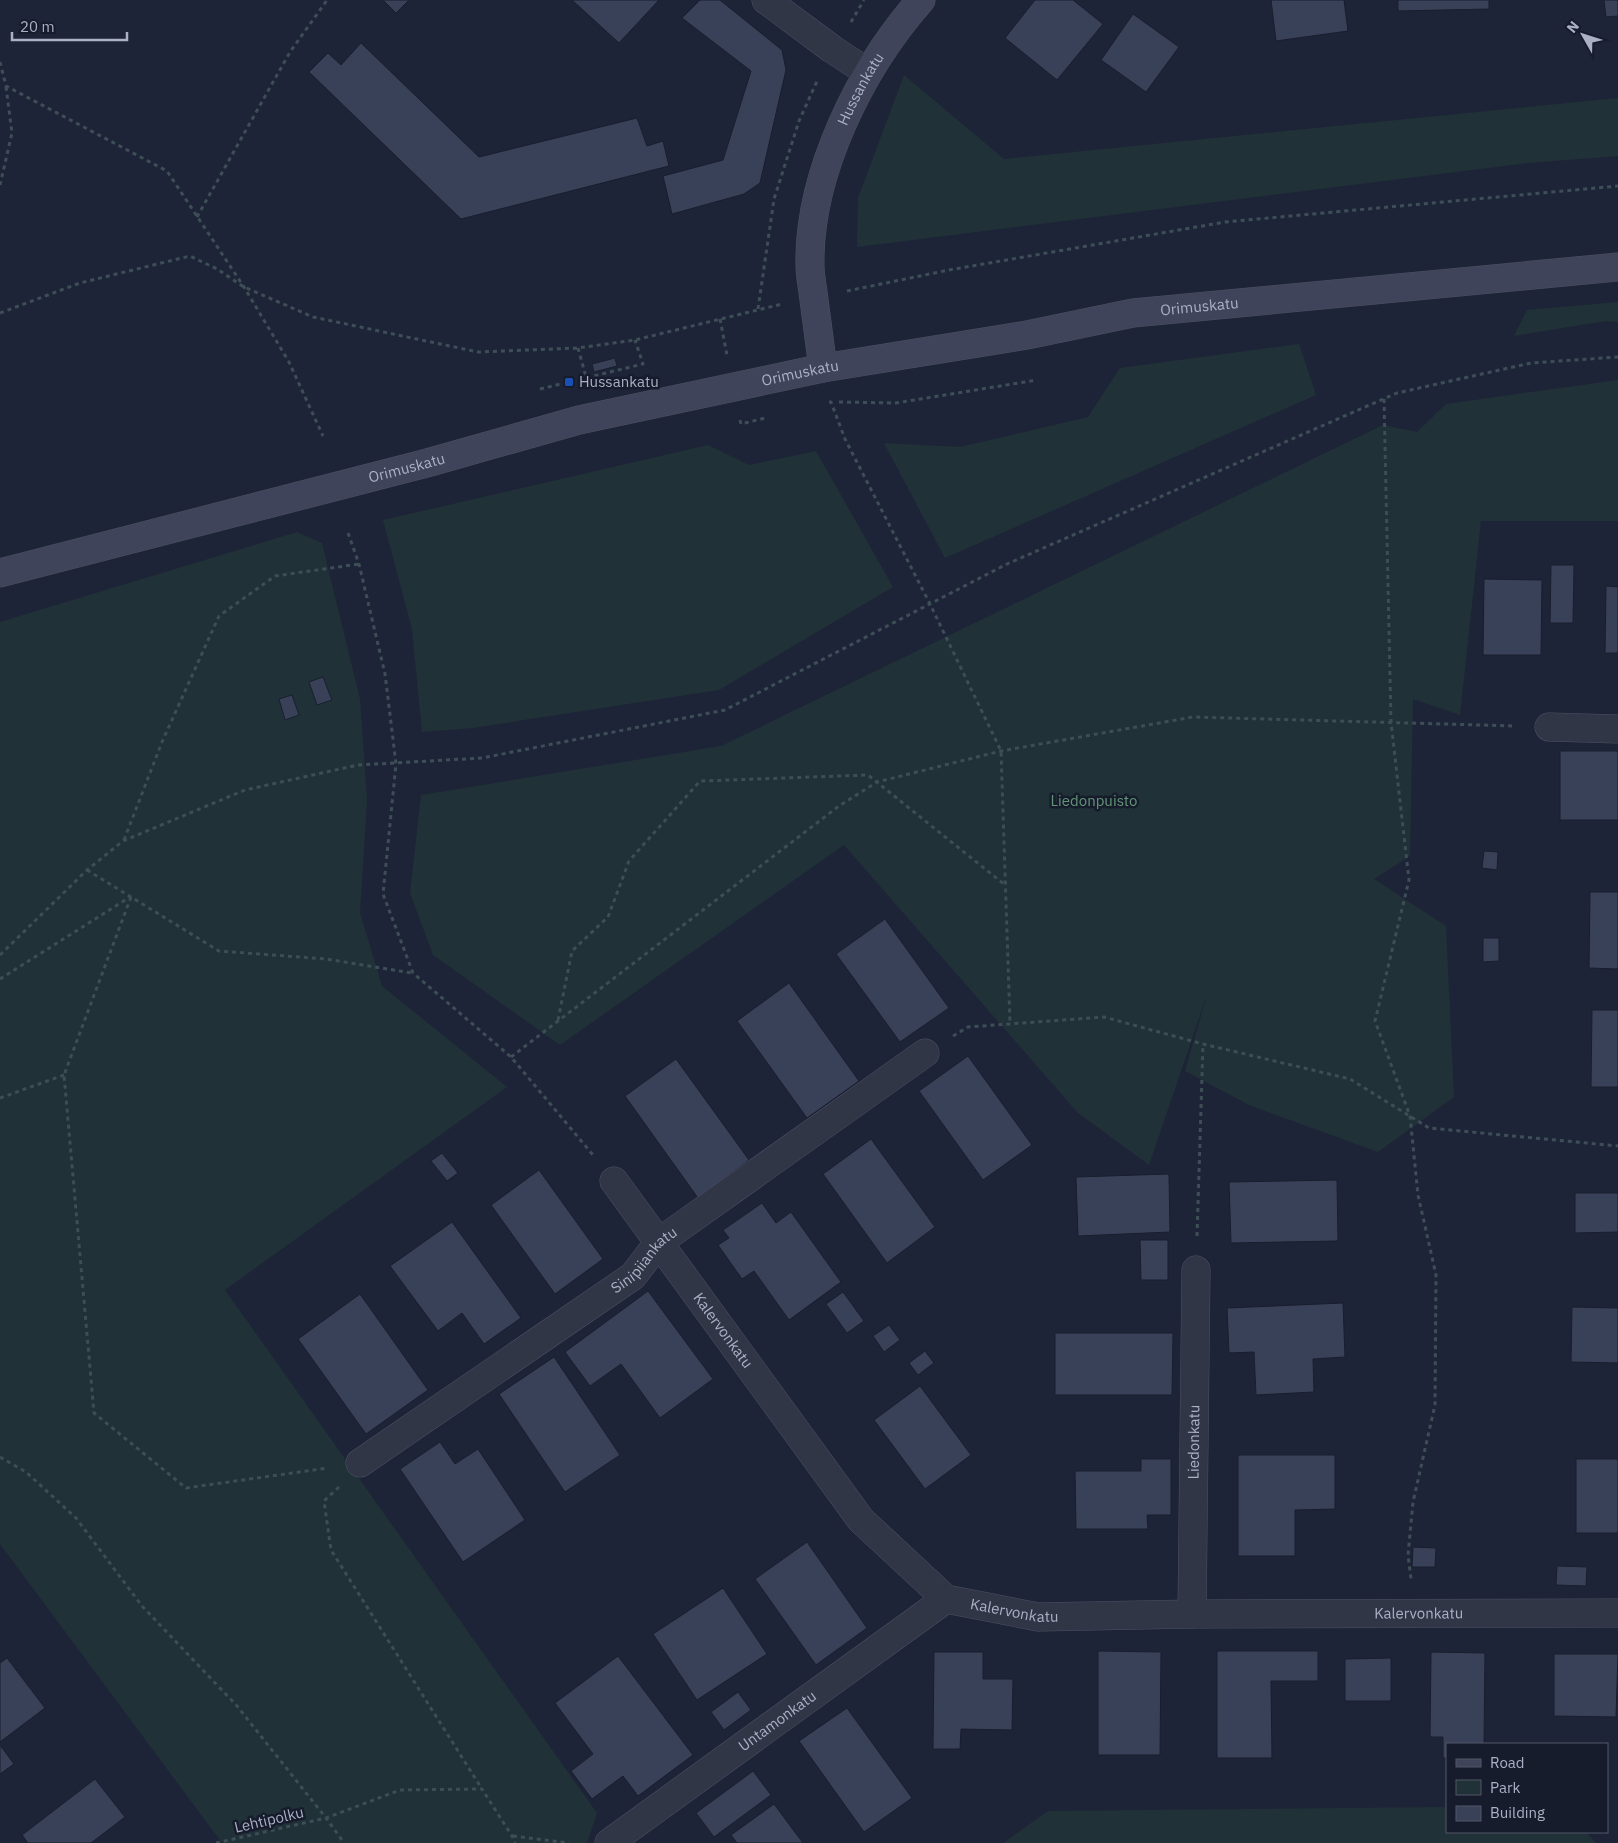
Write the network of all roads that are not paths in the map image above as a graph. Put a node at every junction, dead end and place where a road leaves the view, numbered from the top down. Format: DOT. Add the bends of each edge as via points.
graph roads {
  1 [pos="766,0"];
  2 [pos="921,0"];
  3 [pos="867,72"];
  4 [pos="1618,267"];
  5 [pos="823,368"];
  6 [pos="0,573"];
  7 [pos="1549,726"];
  8 [pos="1618,729"];
  9 [pos="925,1052"];
  10 [pos="614,1181"];
  11 [pos="659,1242"];
  12 [pos="1196,1270"];
  13 [pos="360,1463"];
  14 [pos="946,1599"];
  15 [pos="1618,1613"];
  16 [pos="1192,1614"];
  17 [pos="609,1843"];
  1 -- 3 [label="street"];
  2 -- 3 [label="main road, Hussankatu"];
  3 -- 5 [label="main road, Hussankatu" via="836,138 814,218 810,266"];
  4 -- 5 [label="main road, Orimuskatu" via="1133,313 1027,335"];
  5 -- 6 [label="main road, Orimuskatu" via="579,420"];
  7 -- 8 [label="street"];
  9 -- 11 [label="street, Sinipiiankatu"];
  10 -- 11 [label="street, Kalervonkatu"];
  11 -- 13 [label="street, Sinipiiankatu" via="633,1276"];
  11 -- 14 [label="street, Kalervonkatu" via="861,1520"];
  12 -- 16 [label="street, Liedonkatu"];
  14 -- 16 [label="street, Kalervonkatu" via="1038,1617"];
  14 -- 17 [label="street, Untamonkatu"];
  15 -- 16 [label="street, Kalervonkatu"];
}
